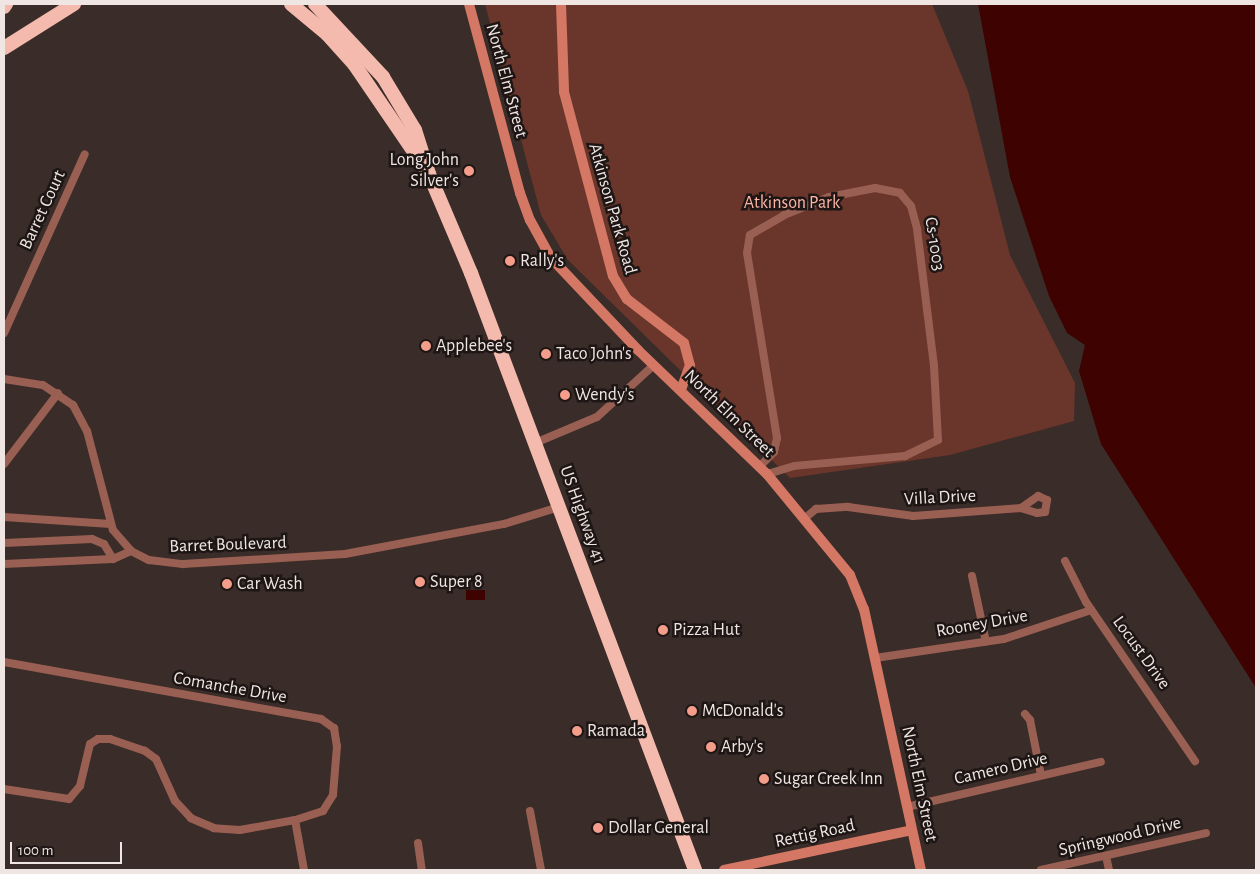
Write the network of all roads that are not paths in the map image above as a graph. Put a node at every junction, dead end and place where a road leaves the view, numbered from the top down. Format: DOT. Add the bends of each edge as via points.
graph roads {
  1 [pos="6,4"];
  2 [pos="292,4"];
  3 [pos="314,4"];
  4 [pos="469,4"];
  5 [pos="561,4"];
  6 [pos="72,5"];
  7 [pos="4,7"];
  8 [pos="4,48"];
  9 [pos="4,55"];
  10 [pos="85,154"];
  11 [pos="429,174"];
  12 [pos="4,333"];
  13 [pos="654,365"];
  14 [pos="4,379"];
  15 [pos="681,390"];
  16 [pos="58,392"];
  17 [pos="535,444"];
  18 [pos="4,464"];
  19 [pos="763,470"];
  20 [pos="559,507"];
  21 [pos="1021,508"];
  22 [pos="4,517"];
  23 [pos="804,519"];
  24 [pos="111,524"];
  25 [pos="4,543"];
  26 [pos="131,550"];
  27 [pos="113,559"];
  28 [pos="1065,561"];
  29 [pos="4,564"];
  30 [pos="972,576"];
  31 [pos="1091,610"];
  32 [pos="986,642"];
  33 [pos="875,658"];
  34 [pos="4,662"];
  35 [pos="1024,714"];
  36 [pos="1195,761"];
  37 [pos="1101,762"];
  38 [pos="1040,775"];
  39 [pos="4,789"];
  40 [pos="907,807"];
  41 [pos="530,811"];
  42 [pos="295,820"];
  43 [pos="912,830"];
  44 [pos="1206,833"];
  45 [pos="418,843"];
  46 [pos="1106,856"];
  47 [pos="304,870"];
  48 [pos="422,870"];
  49 [pos="541,870"];
  50 [pos="695,870"];
  51 [pos="724,870"];
  52 [pos="921,870"];
  53 [pos="1041,870"];
  54 [pos="1109,870"];
  1 -- 7 [label="highway"];
  2 -- 11 [label="highway" via="327,34 354,64"];
  3 -- 11 [label="highway" via="383,77 416,130"];
  4 -- 13 [label="street, North Elm Street" via="510,160 536,234 571,282"];
  5 -- 15 [label="street, Atkinson Park Road" via="564,92 613,276 627,299 684,343 690,365"];
  6 -- 8 [label="highway"];
  6 -- 9 [label="highway"];
  10 -- 12 [label="street, Barret Court"];
  11 -- 17 [label="highway, US Highway 41" via="455,231"];
  13 -- 15 [label="street, North Elm Street"];
  13 -- 17 [label="street" via="597,417"];
  14 -- 16 [label="street, Barret Boulevard" via="34,382"];
  15 -- 19 [label="street, North Elm Street"];
  16 -- 18 [label="street"];
  16 -- 24 [label="street, Barret Boulevard" via="73,404 83,421"];
  17 -- 20 [label="highway, US Highway 41"];
  19 -- 19 [label="street, Cs-1003" via="774,452 777,438 747,254 750,235 784,215 829,197 875,188 900,193 911,206 917,228 934,366 938,440 905,456"];
  19 -- 23 [label="street, North Elm Street"];
  20 -- 26 [label="street, Barret Boulevard" via="504,524 345,554 183,564 150,560"];
  20 -- 50 [label="highway, US Highway 41"];
  21 -- 23 [label="street, Villa Drive" via="913,516 848,506 816,509"];
  22 -- 24 [label="street"];
  23 -- 33 [label="street, North Elm Street" via="843,565 855,586"];
  24 -- 26 [label="street, Barret Boulevard" via="118,538"];
  25 -- 27 [label="street" via="92,539 104,544"];
  26 -- 27 [label="street"];
  27 -- 29 [label="street"];
  28 -- 31 [label="street, Locust Drive"];
  30 -- 32 [label="street"];
  31 -- 32 [label="street, Rooney Drive" via="1023,634"];
  31 -- 36 [label="street, Locust Drive"];
  32 -- 33 [label="street, Rooney Drive"];
  33 -- 40 [label="street, North Elm Street"];
  34 -- 42 [label="street, Comanche Drive" via="326,721 334,728 337,739 333,795 323,811"];
  35 -- 38 [label="street" via="1030,720"];
  37 -- 38 [label="street, Camero Drive"];
  38 -- 40 [label="street, Camero Drive"];
  39 -- 42 [label="street, Comanche Drive" via="69,799 80,786 90,744 98,739 110,739 150,754 164,772 179,807 206,826 231,831"];
  40 -- 43 [label="street, North Elm Street"];
  41 -- 49 [label="street"];
  42 -- 47 [label="street"];
  43 -- 51 [label="street, Rettig Road"];
  43 -- 52 [label="street, North Elm Street"];
  44 -- 46 [label="street, Springwood Drive"];
  45 -- 48 [label="street"];
  46 -- 53 [label="street, Springwood Drive"];
  46 -- 54 [label="street"];
}
